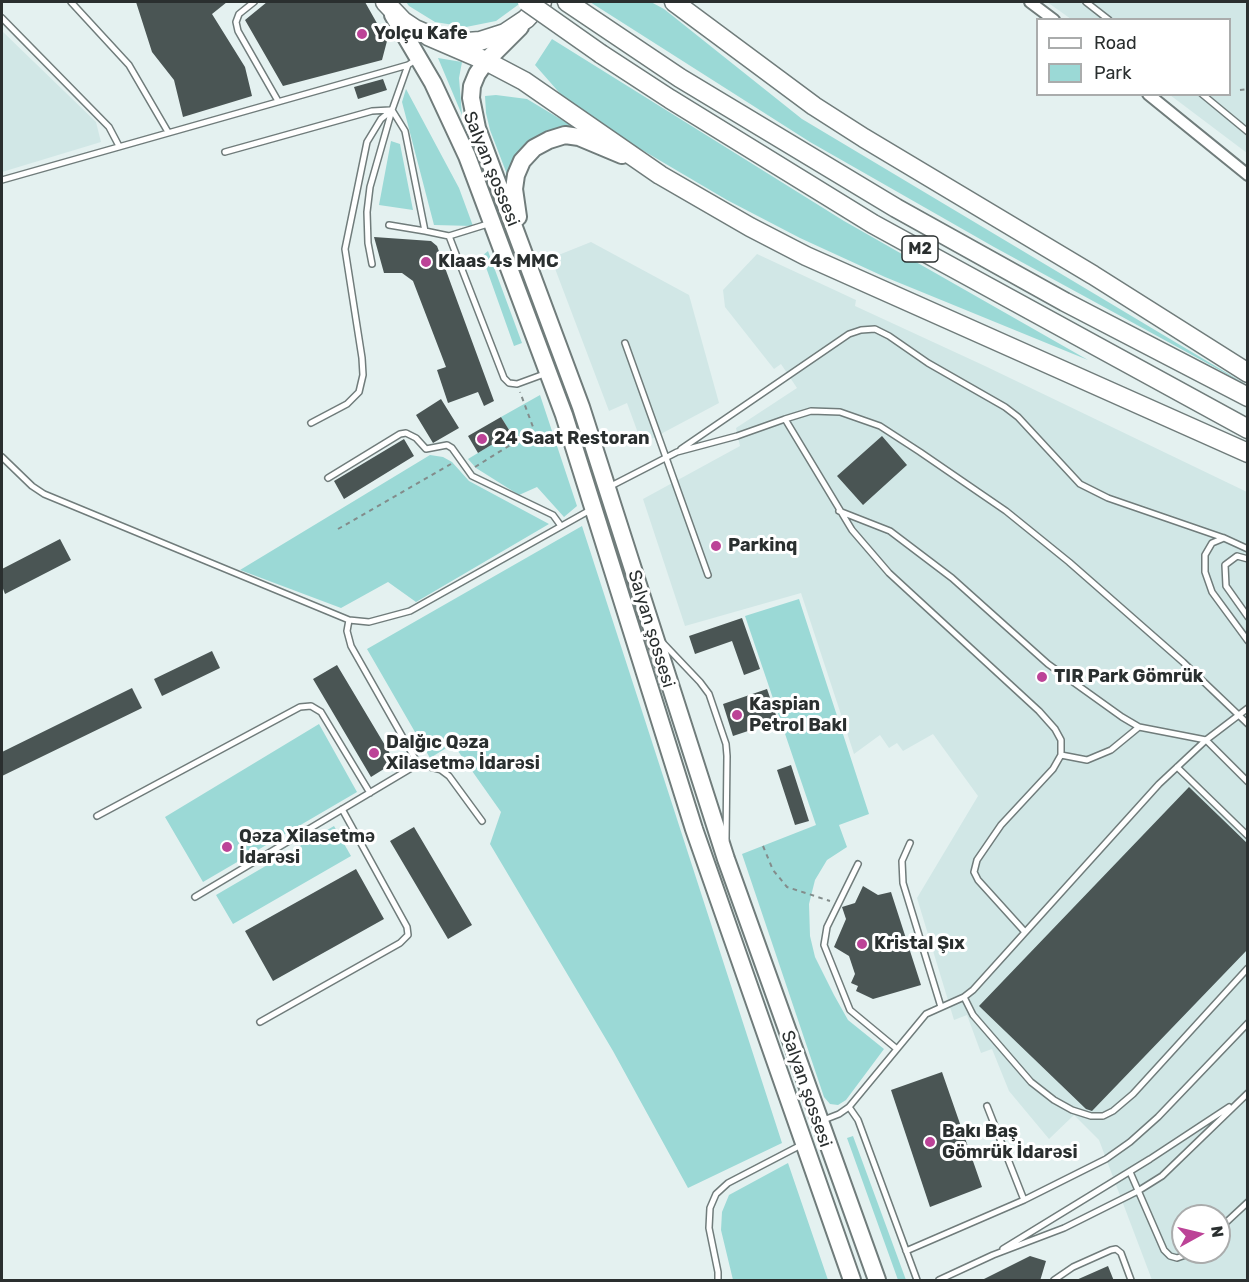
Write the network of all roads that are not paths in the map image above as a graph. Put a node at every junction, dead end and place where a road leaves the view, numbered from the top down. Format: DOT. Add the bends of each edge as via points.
graph roads {
  1 [pos="71,2"];
  2 [pos="254,2"];
  3 [pos="385,2"];
  4 [pos="567,2"];
  5 [pos="674,2"];
  6 [pos="1030,2"];
  7 [pos="1086,2"];
  8 [pos="535,5"];
  9 [pos="2,18"];
  10 [pos="1051,18"];
  11 [pos="1106,18"];
  12 [pos="428,36"];
  13 [pos="414,61"];
  14 [pos="486,61"];
  15 [pos="1150,96"];
  16 [pos="1204,96"];
  17 [pos="278,101"];
  18 [pos="392,110"];
  19 [pos="168,132"];
  20 [pos="1248,132"];
  21 [pos="119,146"];
  22 [pos="225,152"];
  23 [pos="660,175"];
  24 [pos="1248,175"];
  25 [pos="2,180"];
  26 [pos="492,223"];
  27 [pos="389,225"];
  28 [pos="425,231"];
  29 [pos="449,236"];
  30 [pos="372,264"];
  31 [pos="538,290"];
  32 [pos="625,343"];
  33 [pos="549,372"];
  34 [pos="1248,373"];
  35 [pos="1248,397"];
  36 [pos="785,419"];
  37 [pos="311,423"];
  38 [pos="1248,429"];
  39 [pos="677,452"];
  40 [pos="1248,453"];
  41 [pos="2,457"];
  42 [pos="667,458"];
  43 [pos="328,478"];
  44 [pos="608,488"];
  45 [pos="593,508"];
  46 [pos="840,511"];
  47 [pos="561,526"];
  48 [pos="1224,538"];
  49 [pos="1248,549"];
  50 [pos="1248,559"];
  51 [pos="708,574"];
  52 [pos="1248,617"];
  53 [pos="349,620"];
  54 [pos="653,631"];
  55 [pos="1248,641"];
  56 [pos="1248,708"];
  57 [pos="1238,716"];
  58 [pos="1248,724"];
  59 [pos="1139,727"];
  60 [pos="1206,740"];
  61 [pos="1061,755"];
  62 [pos="418,764"];
  63 [pos="1177,767"];
  64 [pos="1248,782"];
  65 [pos="370,793"];
  66 [pos="342,809"];
  67 [pos="97,816"];
  68 [pos="482,821"];
  69 [pos="1248,836"];
  70 [pos="910,843"];
  71 [pos="726,859"];
  72 [pos="858,864"];
  73 [pos="195,897"];
  74 [pos="1025,932"];
  75 [pos="1248,968"];
  76 [pos="964,997"];
  77 [pos="941,1007"];
  78 [pos="260,1022"];
  79 [pos="1248,1023"];
  80 [pos="897,1049"];
  81 [pos="1248,1093"];
  82 [pos="1238,1101"];
  83 [pos="987,1106"];
  84 [pos="849,1107"];
  85 [pos="820,1121"];
  86 [pos="804,1143"];
  87 [pos="1130,1172"];
  88 [pos="1138,1191"];
  89 [pos="1024,1200"];
  90 [pos="1248,1202"];
  91 [pos="1231,1218"];
  92 [pos="906,1251"];
  93 [pos="993,1255"];
  94 [pos="1171,1257"];
  95 [pos="718,1281"];
  96 [pos="852,1281"];
  97 [pos="877,1281"];
  98 [pos="917,1281"];
  99 [pos="939,1281"];
  100 [pos="1054,1281"];
  101 [pos="1131,1281"];
  1 -- 19 [label="lane" via="129,65"];
  2 -- 17 [label="lane" via="239,14 238,31"];
  3 -- 12 [label="highway" via="403,21"];
  3 -- 13 [label="highway, Salyan şossesi"];
  4 -- 35 [label="highway, M2" via="680,78 896,208"];
  5 -- 34 [label="highway" via="864,138"];
  6 -- 10 [label="street"];
  7 -- 11 [label="lane"];
  8 -- 12 [label="highway" via="526,20 505,33 480,41 454,42"];
  8 -- 14 [label="highway"];
  8 -- 38 [label="highway, M2, bridge" via="670,99 873,224"];
  9 -- 21 [label="lane" via="109,127"];
  12 -- 14 [label="highway"];
  13 -- 17 [label="lane"];
  13 -- 18 [label="lane"];
  13 -- 26 [label="highway, Salyan şossesi" via="448,113"];
  14 -- 23 [label="highway" via="538,90"];
  14 -- 31 [label="highway" via="472,86 473,111"];
  15 -- 24 [label="street"];
  16 -- 20 [label="lane"];
  17 -- 19 [label="lane"];
  18 -- 22 [label="lane" via="372,111"];
  18 -- 28 [label="lane" via="405,131"];
  18 -- 30 [label="lane" via="370,187 367,212"];
  18 -- 37 [label="lane" via="381,119 367,142 345,249 362,358 361,384 347,404"];
  19 -- 21 [label="lane"];
  21 -- 25 [label="lane"];
  23 -- 31 [label="highway" via="579,137 565,135 534,148 522,161 514,189"];
  23 -- 40 [label="highway" via="806,256"];
  26 -- 29 [label="lane"];
  26 -- 33 [label="highway, Salyan şossesi"];
  27 -- 28 [label="lane"];
  28 -- 29 [label="lane"];
  29 -- 33 [label="lane" via="500,370 509,383 517,384"];
  31 -- 44 [label="highway, Salyan şossesi"];
  32 -- 42 [label="lane"];
  33 -- 45 [label="highway, Salyan şossesi"];
  36 -- 39 [label="lane"];
  36 -- 46 [label="lane"];
  36 -- 57 [label="lane" via="811,411 840,412 880,426 900,439 1006,511 1069,562"];
  39 -- 42 [label="lane"];
  39 -- 48 [label="lane" via="849,334 875,329 1005,407 1080,484 1108,498"];
  41 -- 53 [label="lane" via="44,494"];
  42 -- 44 [label="lane"];
  42 -- 51 [label="lane"];
  43 -- 47 [label="lane" via="406,433 426,449 447,445 478,480 553,515"];
  44 -- 54 [label="highway, Salyan şossesi"];
  45 -- 47 [label="lane"];
  45 -- 86 [label="highway, Salyan şossesi" via="693,829"];
  46 -- 59 [label="lane" via="890,531 952,578 1048,664"];
  46 -- 61 [label="lane" via="889,573 1039,711 1061,740"];
  47 -- 53 [label="lane" via="410,610 369,622"];
  48 -- 49 [label="lane"];
  48 -- 55 [label="lane" via="1212,543 1205,555 1205,572 1212,592"];
  50 -- 52 [label="lane" via="1237,556 1225,565 1226,586"];
  53 -- 62 [label="lane" via="351,646"];
  54 -- 71 [label="highway, Salyan şossesi"];
  54 -- 71 [label="lane" via="709,694 726,744"];
  56 -- 57 [label="lane"];
  57 -- 58 [label="lane"];
  57 -- 60 [label="lane"];
  59 -- 60 [label="lane"];
  59 -- 61 [label="lane" via="1111,750 1087,760"];
  60 -- 63 [label="lane"];
  60 -- 64 [label="lane"];
  61 -- 74 [label="lane" via="1053,769 1001,825 977,860 974,872"];
  62 -- 65 [label="lane"];
  62 -- 68 [label="lane" via="449,776"];
  63 -- 69 [label="lane"];
  63 -- 74 [label="lane"];
  65 -- 66 [label="lane"];
  65 -- 67 [label="lane" via="321,712 311,706 300,707"];
  66 -- 73 [label="lane"];
  66 -- 78 [label="lane" via="408,935"];
  70 -- 77 [label="lane" via="902,861 903,883"];
  71 -- 85 [label="highway, Salyan şossesi"];
  72 -- 80 [label="lane" via="827,927 824,945 850,1010"];
  74 -- 76 [label="lane"];
  75 -- 76 [label="lane" via="1133,1094 1102,1116 1072,1110 1031,1082 973,1015"];
  76 -- 77 [label="lane"];
  77 -- 80 [label="lane" via="926,1014"];
  79 -- 89 [label="lane" via="1130,1142 1106,1159"];
  80 -- 84 [label="lane"];
  81 -- 82 [label="lane"];
  82 -- 87 [label="lane"];
  82 -- 88 [label="lane" via="1173,1167"];
  83 -- 89 [label="lane"];
  84 -- 85 [label="lane"];
  84 -- 92 [label="lane" via="858,1120"];
  85 -- 97 [label="highway, Salyan şossesi"];
  86 -- 95 [label="lane" via="728,1183 716,1194 710,1208 710,1228"];
  86 -- 96 [label="highway, Salyan şossesi"];
  87 -- 88 [label="lane"];
  87 -- 93 [label="lane"];
  88 -- 93 [label="lane" via="1064,1228"];
  88 -- 94 [label="lane" via="1164,1250"];
  89 -- 92 [label="lane"];
  90 -- 91 [label="lane"];
  92 -- 98 [label="lane"];
  93 -- 99 [label="lane"];
  100 -- 101 [label="lane" via="1073,1267 1111,1250 1120,1253"];
}
